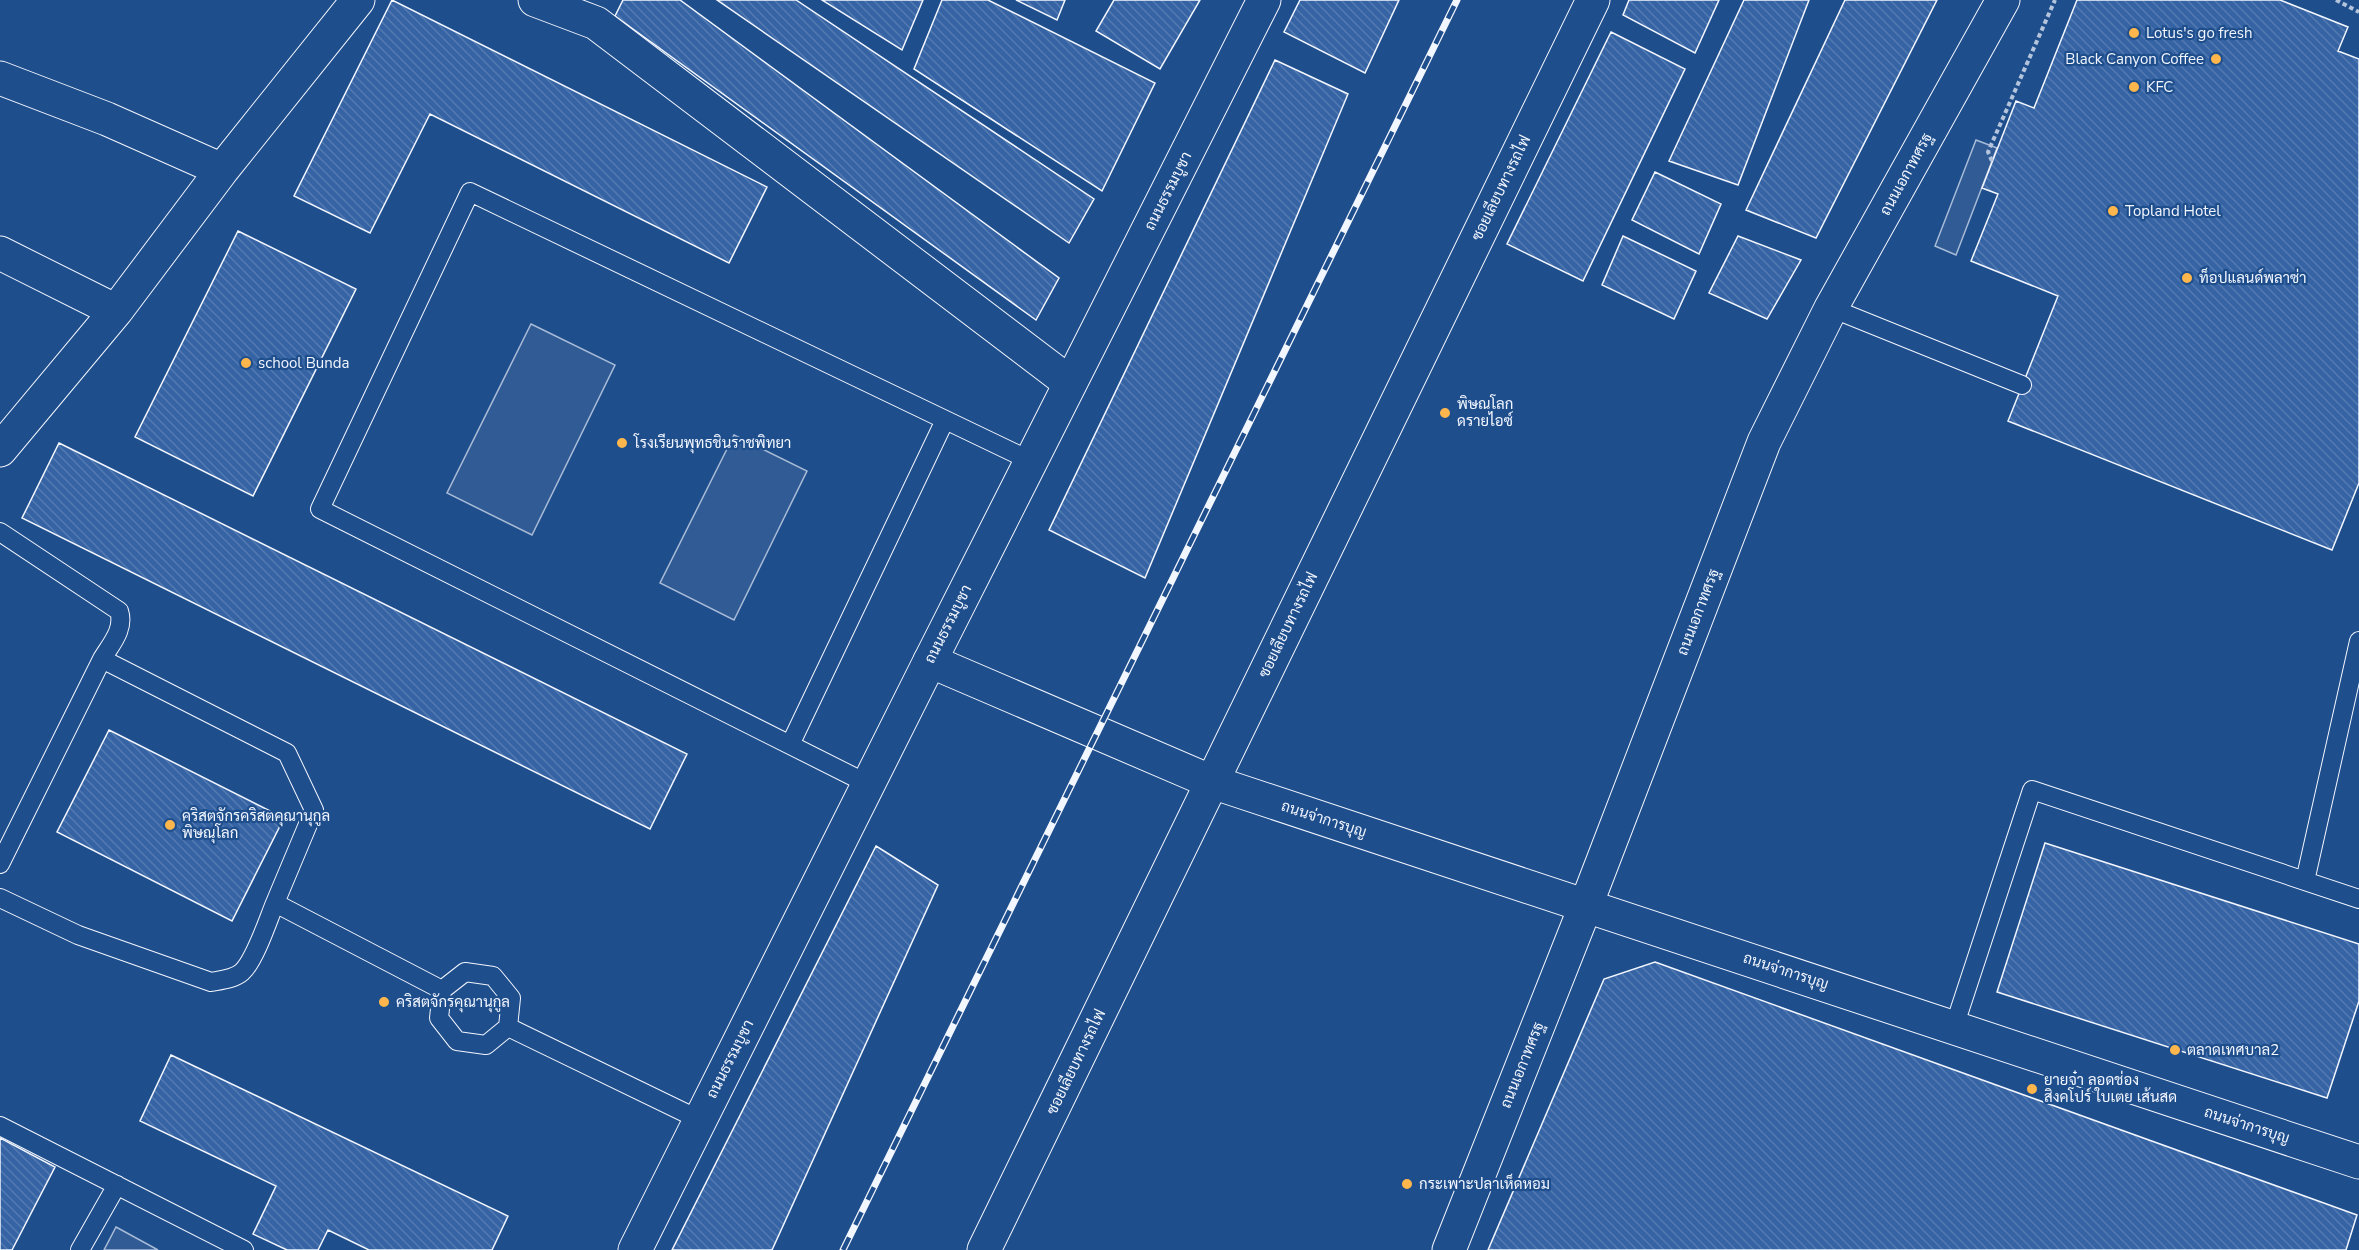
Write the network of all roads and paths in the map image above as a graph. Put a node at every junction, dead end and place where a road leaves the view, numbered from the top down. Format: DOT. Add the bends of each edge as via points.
graph roads {
  1 [pos="358,0"];
  2 [pos="535,0"];
  3 [pos="1264,0"];
  4 [pos="1593,0"];
  5 [pos="2003,0"];
  6 [pos="2055,0"];
  7 [pos="2336,0"];
  8 [pos="601,11"];
  9 [pos="2359,12"];
  10 [pos="0,78"];
  11 [pos="1992,161"];
  12 [pos="222,170"];
  13 [pos="0,253"];
  14 [pos="1831,308"];
  15 [pos="116,311"];
  16 [pos="1070,383"];
  17 [pos="2022,385"];
  18 [pos="945,420"];
  19 [pos="0,450"];
  20 [pos="1031,461"];
  21 [pos="0,532"];
  22 [pos="2359,641"];
  23 [pos="102,659"];
  24 [pos="930,661"];
  25 [pos="790,745"];
  26 [pos="1212,782"];
  27 [pos="868,784"];
  28 [pos="0,864"];
  29 [pos="2305,881"];
  30 [pos="0,898"];
  31 [pos="2359,899"];
  32 [pos="276,903"];
  33 [pos="1586,905"];
  34 [pos="442,990"];
  35 [pos="508,1027"];
  36 [pos="1954,1027"];
  37 [pos="700,1120"];
  38 [pos="0,1126"];
  39 [pos="2359,1162"];
  40 [pos="117,1185"];
  41 [pos="80,1250"];
  42 [pos="244,1250"];
  43 [pos="635,1250"];
  44 [pos="984,1250"];
  45 [pos="1449,1250"];
  1 -- 12 [label="street"];
  2 -- 8 [label="street"];
  3 -- 16 [label="street, ถนนธรรมบูชา"];
  4 -- 26 [label="street, ซอยเลียบทางรถไฟ"];
  5 -- 14 [label="street, ถนนเอกาทศรฐ"];
  6 -- 11 [label="path" via="1988,152"];
  7 -- 9 [label="path"];
  8 -- 16 [label="street"];
  10 -- 12 [label="street" via="107,119"];
  12 -- 15 [label="street"];
  13 -- 15 [label="street"];
  14 -- 17 [label="lane"];
  14 -- 33 [label="street, ถนนเอกาทศรฐ" via="1764,442"];
  15 -- 19 [label="street"];
  16 -- 20 [label="street, ถนนธรรมบูชา"];
  18 -- 20 [label="lane"];
  18 -- 25 [label="lane"];
  18 -- 25 [label="lane" via="470,192 320,509"];
  20 -- 24 [label="street, ถนนธรรมบูชา"];
  21 -- 23 [label="lane" via="119,611 121,627"];
  22 -- 29 [label="lane"];
  23 -- 28 [label="lane"];
  23 -- 32 [label="lane" via="287,753 314,810"];
  24 -- 26 [label="street, ถนนจ่าการบุญ"];
  24 -- 27 [label="street, ถนนธรรมบูชา"];
  25 -- 27 [label="lane"];
  26 -- 33 [label="street, ถนนจ่าการบุญ"];
  26 -- 44 [label="street, ซอยเลียบทางรถไฟ"];
  27 -- 37 [label="street, ถนนธรรมบูชา"];
  29 -- 31 [label="lane"];
  29 -- 36 [label="lane" via="2032,790"];
  30 -- 32 [label="lane" via="78,935 211,982 242,973"];
  32 -- 34 [label="lane"];
  33 -- 36 [label="street, ถนนจ่าการบุญ"];
  33 -- 45 [label="street, ถนนเอกาทศรฐ"];
  34 -- 35 [label="lane" via="439,1018 457,1041 486,1045"];
  34 -- 35 [label="lane" via="465,972 493,976 511,998"];
  35 -- 37 [label="lane"];
  36 -- 39 [label="street, ถนนจ่าการบุญ"];
  37 -- 43 [label="street, ถนนธรรมบูชา"];
  38 -- 40 [label="lane"];
  40 -- 41 [label="lane"];
  40 -- 42 [label="lane"];
}
